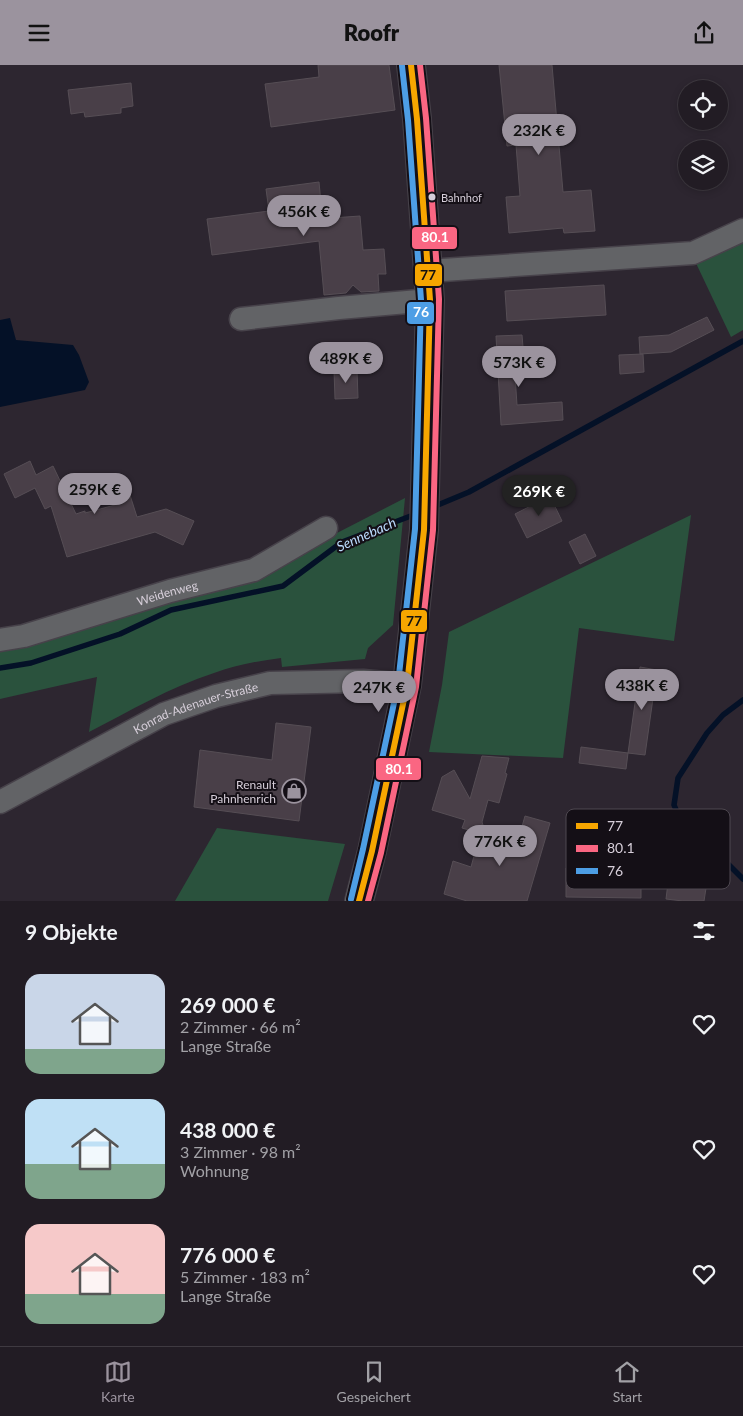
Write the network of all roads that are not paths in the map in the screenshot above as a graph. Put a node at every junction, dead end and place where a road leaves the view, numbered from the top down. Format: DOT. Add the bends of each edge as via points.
graph roads {
  1 [pos="410,65"];
  2 [pos="743,230"];
  3 [pos="428,271"];
  4 [pos="430,301"];
  5 [pos="241,319"];
  6 [pos="326,528"];
  7 [pos="0,640"];
  8 [pos="407,685"];
  9 [pos="0,802"];
  10 [pos="359,901"];
  1 -- 3 [label="main road"];
  2 -- 3 [label="street" via="693,253"];
  3 -- 4 [label="main road"];
  4 -- 5 [label="street"];
  4 -- 8 [label="main road" via="424,531"];
  6 -- 7 [label="street, Weidenweg" via="254,570 170,591 24,636"];
  8 -- 9 [label="street, Konrad-Adenauer-Straße" via="363,681 270,683 216,696 164,714"];
  8 -- 10 [label="main road"];
}
